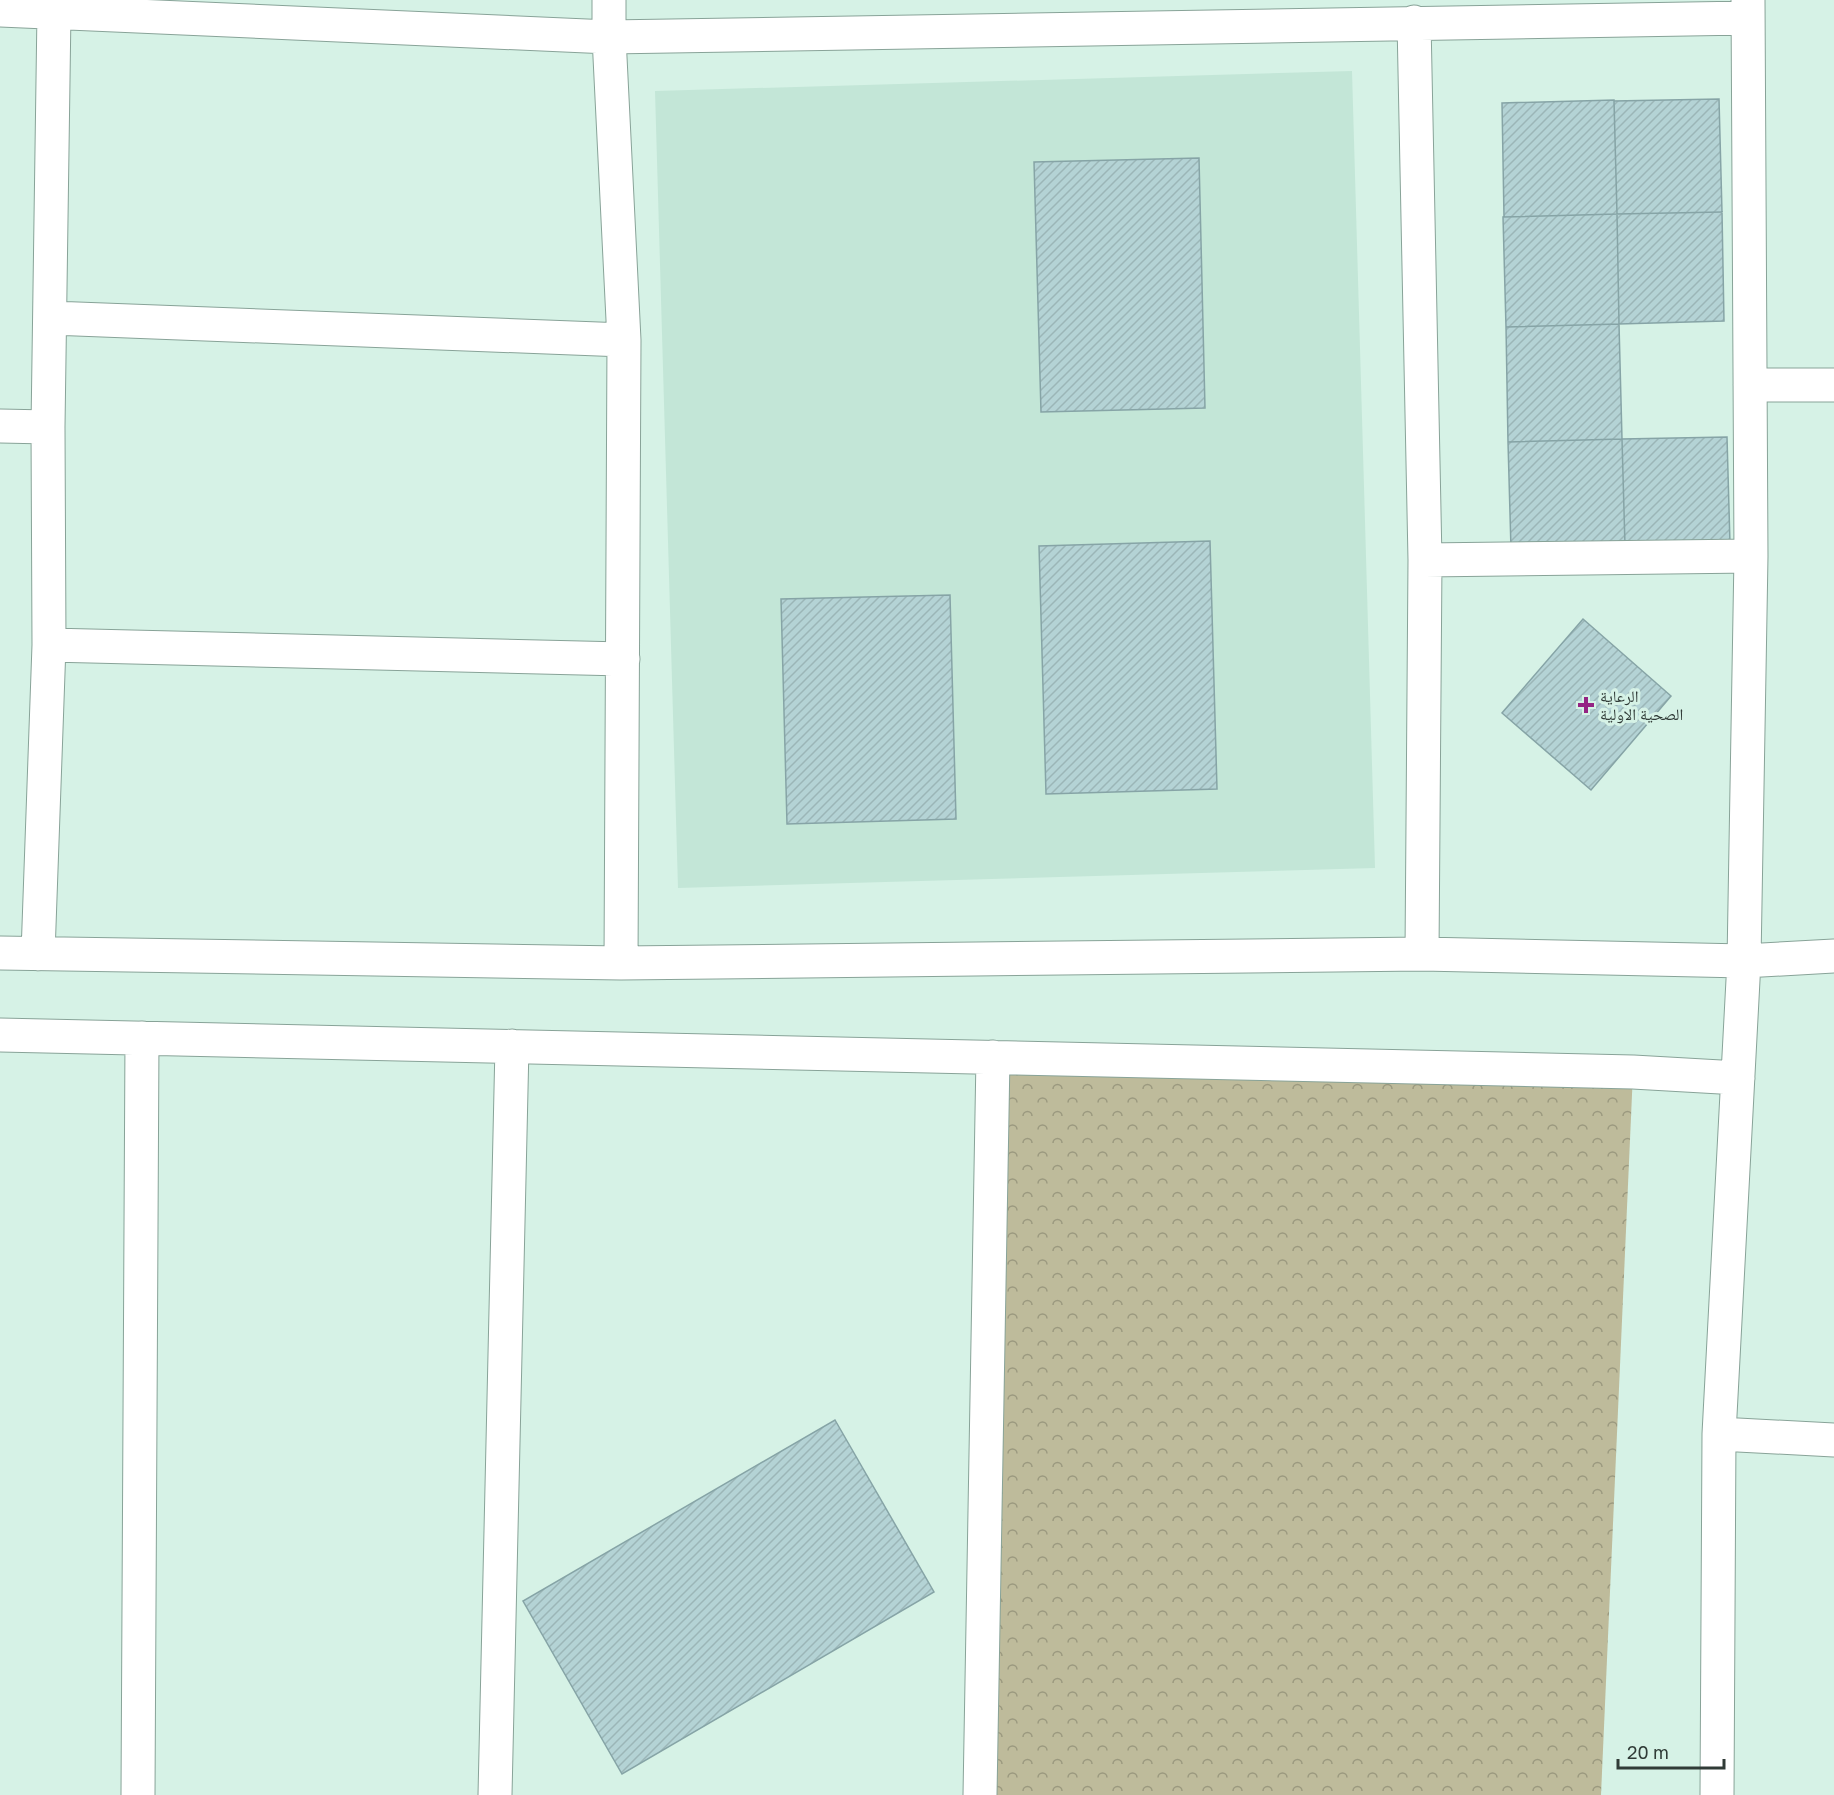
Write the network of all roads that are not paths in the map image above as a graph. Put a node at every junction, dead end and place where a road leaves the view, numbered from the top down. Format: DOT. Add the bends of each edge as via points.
graph roads {
  1 [pos="609,0"];
  2 [pos="1748,9"];
  3 [pos="0,10"];
  4 [pos="54,11"];
  5 [pos="1414,22"];
  6 [pos="609,37"];
  7 [pos="51,318"];
  8 [pos="624,340"];
  9 [pos="1750,385"];
  10 [pos="1834,385"];
  11 [pos="0,426"];
  12 [pos="48,427"];
  13 [pos="1751,556"];
  14 [pos="1425,560"];
  15 [pos="50,645"];
  16 [pos="623,658"];
  17 [pos="0,953"];
  18 [pos="38,954"];
  19 [pos="1422,954"];
  20 [pos="1834,956"];
  21 [pos="1744,961"];
  22 [pos="621,963"];
  23 [pos="0,1035"];
  24 [pos="142,1038"];
  25 [pos="512,1046"];
  26 [pos="993,1057"];
  27 [pos="1738,1077"];
  28 [pos="1719,1434"];
  29 [pos="1834,1440"];
  30 [pos="138,1795"];
  31 [pos="495,1795"];
  32 [pos="980,1795"];
  33 [pos="1718,1795"];
  1 -- 6 [label="street"];
  2 -- 5 [label="street"];
  2 -- 9 [label="street"];
  3 -- 4 [label="street"];
  4 -- 6 [label="street"];
  4 -- 7 [label="street"];
  5 -- 6 [label="street"];
  5 -- 14 [label="street"];
  6 -- 8 [label="street"];
  7 -- 8 [label="street"];
  7 -- 12 [label="street"];
  8 -- 16 [label="street"];
  9 -- 10 [label="street"];
  9 -- 13 [label="street"];
  11 -- 12 [label="street"];
  12 -- 15 [label="street"];
  13 -- 14 [label="street"];
  13 -- 21 [label="street"];
  14 -- 19 [label="street"];
  15 -- 16 [label="street"];
  15 -- 18 [label="street"];
  16 -- 22 [label="street"];
  17 -- 18 [label="street"];
  18 -- 22 [label="street"];
  19 -- 21 [label="street"];
  19 -- 22 [label="street"];
  20 -- 21 [label="street"];
  21 -- 27 [label="street"];
  23 -- 24 [label="street"];
  24 -- 25 [label="street"];
  24 -- 30 [label="street"];
  25 -- 26 [label="street"];
  25 -- 31 [label="street"];
  26 -- 27 [label="street" via="1633,1071"];
  26 -- 32 [label="street"];
  27 -- 28 [label="street"];
  28 -- 29 [label="street"];
  28 -- 33 [label="street"];
}
